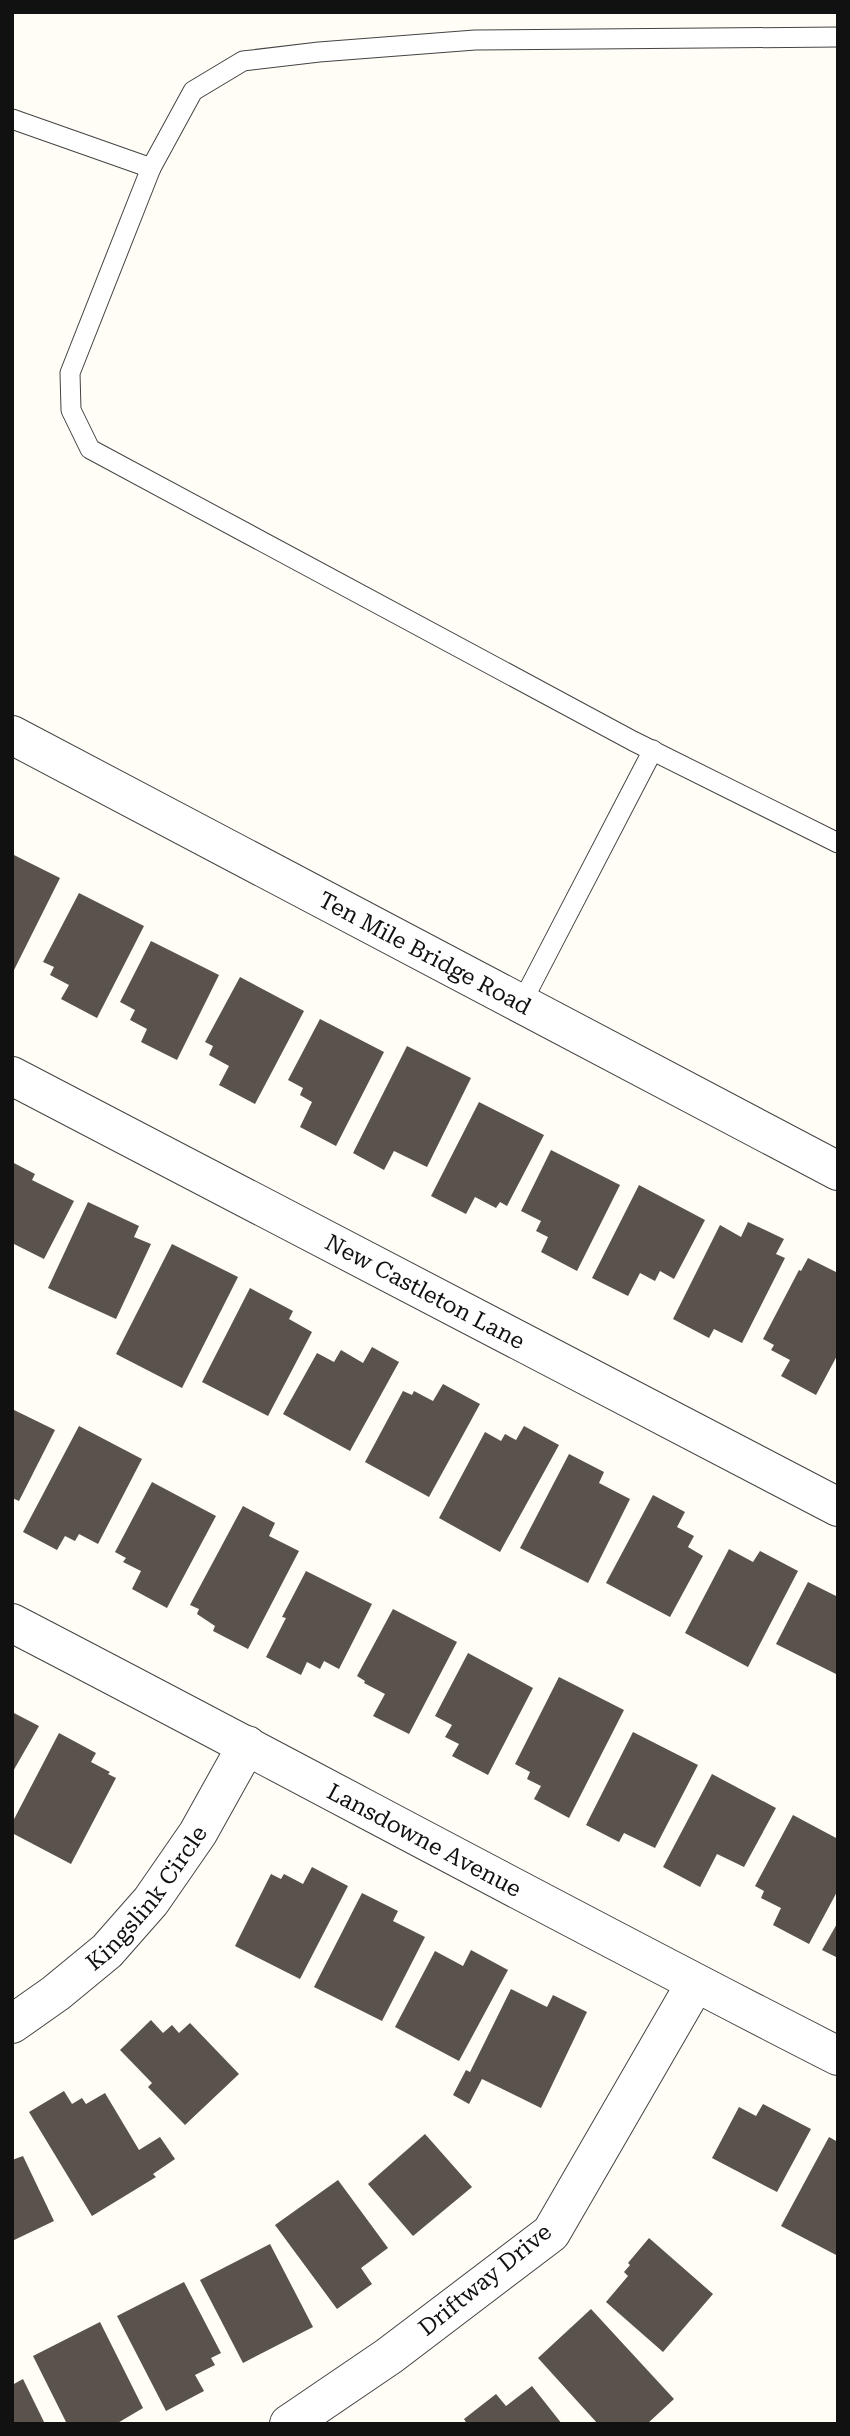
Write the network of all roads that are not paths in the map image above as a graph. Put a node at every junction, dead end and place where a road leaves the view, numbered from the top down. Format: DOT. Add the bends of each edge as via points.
graph roads {
  1 [pos="838,37"];
  2 [pos="12,118"];
  3 [pos="150,168"];
  4 [pos="12,735"];
  5 [pos="653,750"];
  6 [pos="838,843"];
  7 [pos="521,1004"];
  8 [pos="12,1076"];
  9 [pos="838,1171"];
  10 [pos="838,1507"];
  11 [pos="12,1623"];
  12 [pos="247,1745"];
  13 [pos="695,1984"];
  14 [pos="12,2024"];
  15 [pos="838,2056"];
  16 [pos="289,2424"];
  1 -- 3 [label="lane" via="475,40 243,61 193,91"];
  2 -- 3 [label="lane"];
  3 -- 5 [label="lane" via="70,373 71,410 90,449"];
  4 -- 7 [label="street, Ten Mile Bridge Road"];
  5 -- 6 [label="lane"];
  5 -- 7 [label="lane"];
  7 -- 9 [label="street, Ten Mile Bridge Road"];
  8 -- 10 [label="street, New Castleton Lane"];
  11 -- 12 [label="street, Lansdowne Avenue"];
  12 -- 13 [label="street, Lansdowne Avenue"];
  12 -- 14 [label="street, Kingslink Circle" via="198,1833 151,1901 107,1951"];
  13 -- 15 [label="street, Lansdowne Avenue"];
  13 -- 16 [label="street, Driftway Drive" via="551,2233 389,2356"];
}
